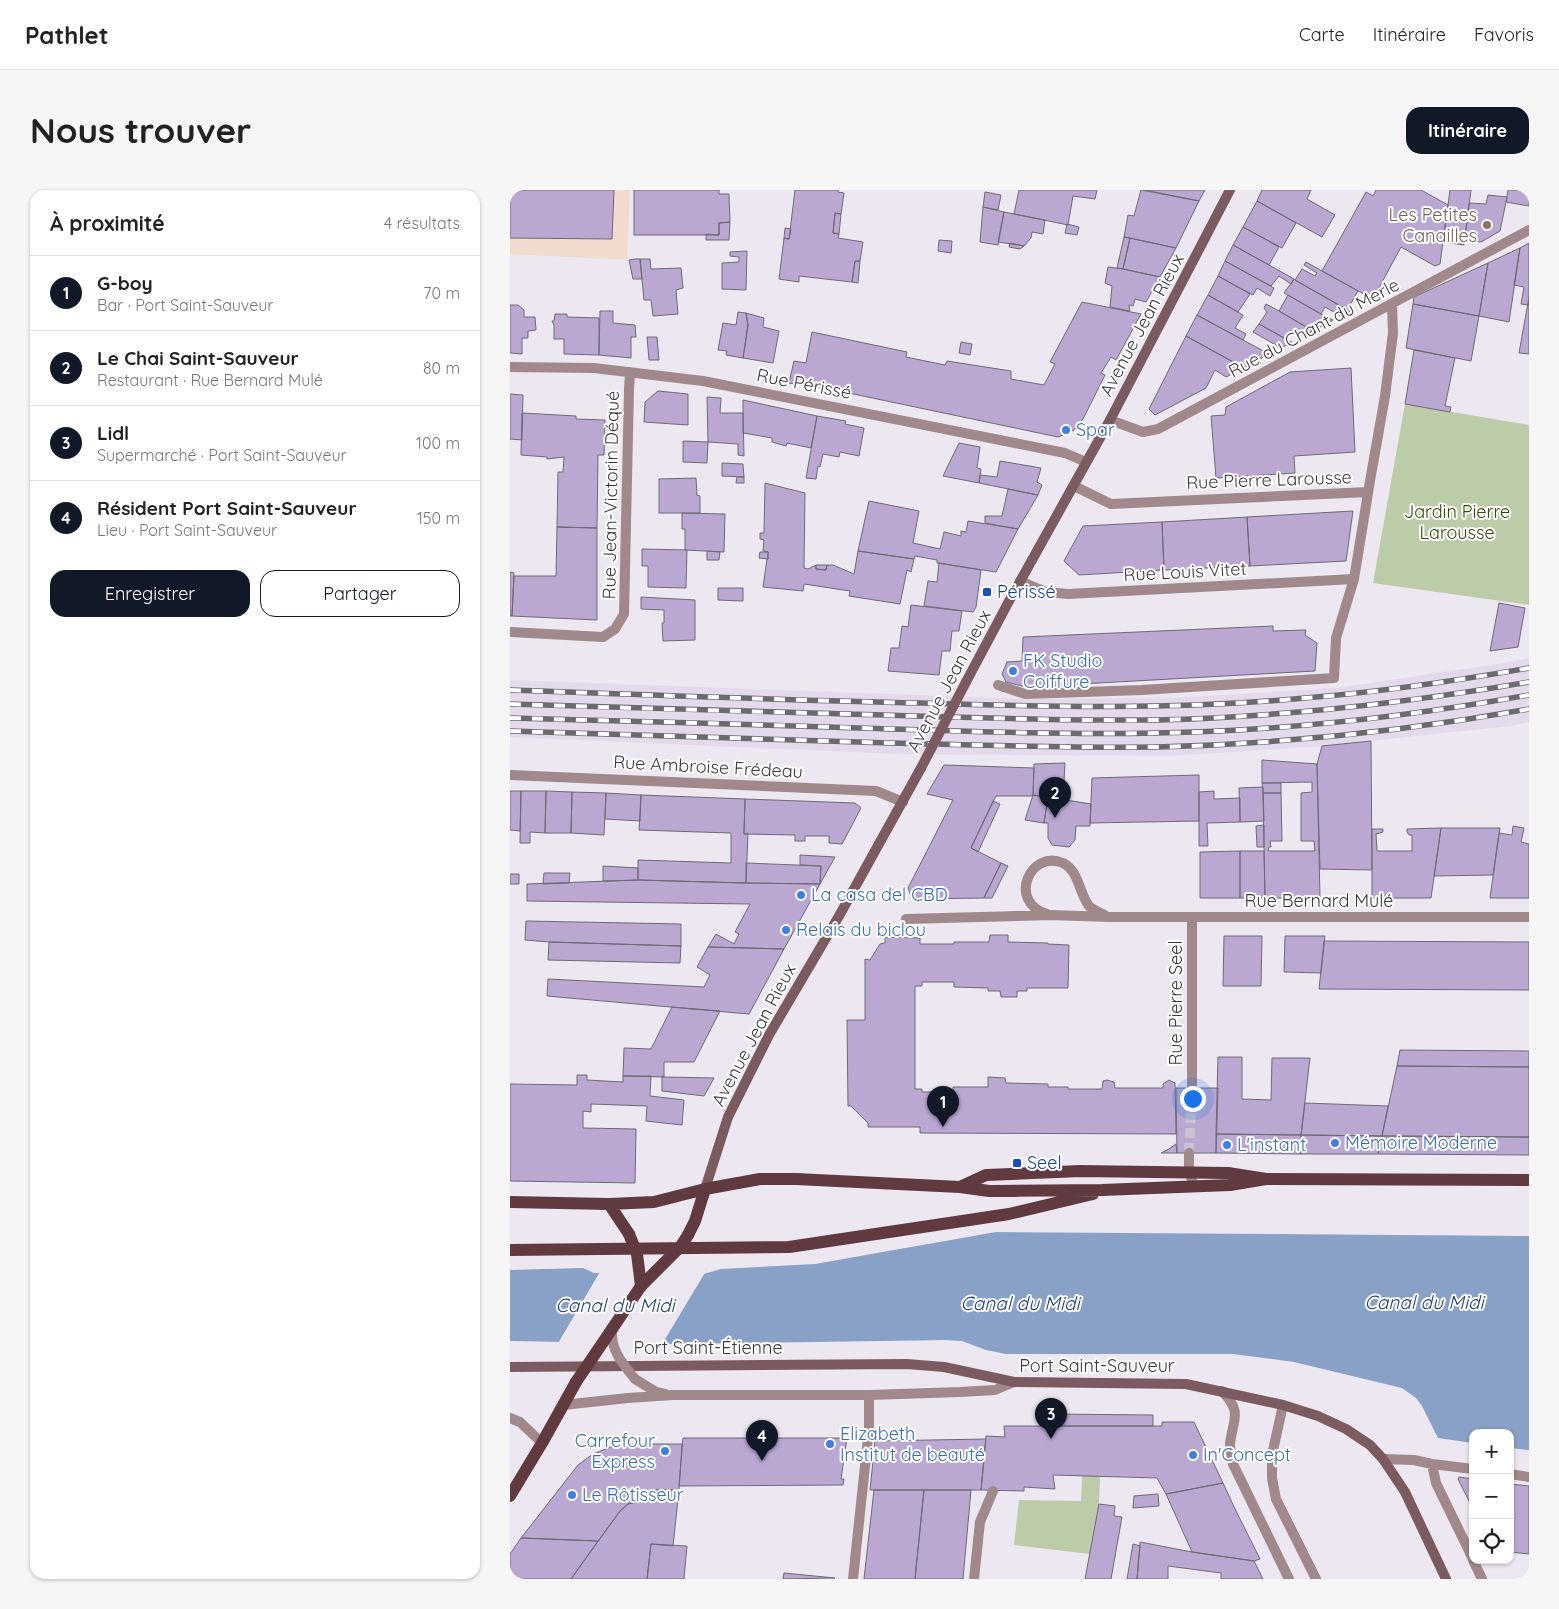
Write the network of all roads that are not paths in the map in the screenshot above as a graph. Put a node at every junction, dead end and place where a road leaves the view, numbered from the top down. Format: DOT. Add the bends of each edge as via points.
graph roads {
  1 [pos="1230,190"];
  2 [pos="1529,230"];
  3 [pos="1392,304"];
  4 [pos="510,367"];
  5 [pos="630,372"];
  6 [pos="1110,420"];
  7 [pos="1086,462"];
  8 [pos="1074,486"];
  9 [pos="1368,492"];
  10 [pos="1354,580"];
  11 [pos="1020,581"];
  12 [pos="510,632"];
  13 [pos="998,686"];
  14 [pos="510,775"];
  15 [pos="903,802"];
  16 [pos="1050,915"];
  17 [pos="1109,917"];
  18 [pos="1192,917"];
  19 [pos="1529,917"];
  20 [pos="906,919"];
  21 [pos="1192,1088"];
  22 [pos="1189,1153"];
  23 [pos="1188,1172"];
  24 [pos="1266,1179"];
  25 [pos="1529,1180"];
  26 [pos="1194,1186"];
  27 [pos="960,1187"];
  28 [pos="705,1189"];
  29 [pos="1102,1190"];
  30 [pos="510,1202"];
  31 [pos="609,1204"];
  32 [pos="510,1250"];
  33 [pos="641,1286"];
  34 [pos="612,1329"];
  35 [pos="510,1367"];
  36 [pos="1014,1382"];
  37 [pos="1222,1392"];
  38 [pos="673,1395"];
  39 [pos="869,1395"];
  40 [pos="563,1405"];
  41 [pos="1283,1405"];
  42 [pos="510,1418"];
  43 [pos="542,1443"];
  44 [pos="1383,1459"];
  45 [pos="1432,1464"];
  46 [pos="1469,1469"];
  47 [pos="1514,1475"];
  48 [pos="1529,1477"];
  49 [pos="993,1492"];
  50 [pos="510,1496"];
  51 [pos="1469,1552"];
  52 [pos="1475,1564"];
  53 [pos="853,1579"];
  54 [pos="974,1579"];
  55 [pos="1289,1579"];
  56 [pos="1316,1579"];
  57 [pos="1446,1579"];
  58 [pos="1482,1579"];
  1 -- 6 [label="main road, Avenue Jean Rieux"];
  2 -- 3 [label="street, Rue du Chant du Merle"];
  3 -- 6 [label="street, Rue du Chant du Merle" via="1158,429 1142,432"];
  3 -- 9 [label="street, Rue Pierre Larousse" via="1393,333 1385,396"];
  4 -- 5 [label="street, Rue Périssé"];
  5 -- 7 [label="street, Rue Périssé" via="703,381 811,402 1065,453"];
  5 -- 12 [label="street, Rue Jean-Victorin Déqué" via="624,614 615,629 602,637"];
  6 -- 7 [label="main road, Avenue Jean Rieux"];
  7 -- 8 [label="main road, Avenue Jean Rieux"];
  8 -- 9 [label="street, Rue Pierre Larousse" via="1111,504"];
  8 -- 11 [label="main road, Avenue Jean Rieux"];
  9 -- 10 [label="street"];
  10 -- 11 [label="street, Rue Louis Vitet" via="1068,594 1046,592"];
  10 -- 13 [label="street" via="1336,638 1334,678 1025,694"];
  11 -- 15 [label="main road, Avenue Jean Rieux, bridge"];
  14 -- 15 [label="street, Rue Ambroise Frédeau" via="876,791"];
  15 -- 28 [label="main road, Avenue Jean Rieux" via="769,1035 728,1117"];
  16 -- 17 [label="street, Rue Bernard Mulé"];
  16 -- 17 [label="street, Rue Bernard Mulé" via="1038,911 1029,902 1025,889 1028,876 1037,866 1049,861 1063,864 1073,872 1090,906"];
  16 -- 20 [label="street, Rue Bernard Mulé"];
  17 -- 18 [label="street, Rue Bernard Mulé"];
  18 -- 19 [label="street, Rue Bernard Mulé"];
  18 -- 21 [label="street, Rue Pierre Seel"];
  22 -- 23 [label="street"];
  23 -- 24 [label="main road" via="1228,1173"];
  23 -- 26 [label="street"];
  23 -- 27 [label="main road" via="1080,1171 986,1175"];
  24 -- 25 [label="main road"];
  24 -- 26 [label="main road" via="1230,1186"];
  26 -- 29 [label="main road"];
  27 -- 28 [label="main road" via="796,1178 760,1179"];
  27 -- 29 [label="main road" via="989,1191"];
  28 -- 31 [label="main road" via="654,1202"];
  28 -- 33 [label="main road, bridge" via="695,1221 681,1246"];
  29 -- 32 [label="main road" via="1089,1196 1009,1214 789,1247"];
  30 -- 31 [label="main road"];
  31 -- 33 [label="main road, bridge" via="629,1234"];
  33 -- 34 [label="main road"];
  34 -- 38 [label="street, Port Saint-Sauveur, bridge" via="614,1348 635,1378 656,1392"];
  34 -- 40 [label="main road, bridge"];
  35 -- 36 [label="main road, Port Saint-Étienne" via="907,1364 944,1367"];
  36 -- 37 [label="main road, Port Saint-Sauveur" via="1186,1384"];
  36 -- 39 [label="street, Port Saint-Sauveur" via="995,1390"];
  37 -- 41 [label="main road, Port Saint-Sauveur"];
  37 -- 55 [label="street" via="1232,1402 1235,1412 1230,1445 1233,1464"];
  38 -- 39 [label="street, Port Saint-Sauveur"];
  38 -- 40 [label="street, Port Saint-Sauveur"];
  39 -- 53 [label="street" via="869,1428"];
  40 -- 43 [label="main road"];
  41 -- 44 [label="main road, Port Saint-Sauveur" via="1346,1428"];
  41 -- 56 [label="street" via="1272,1455 1272,1478 1276,1499"];
  42 -- 43 [label="street" via="520,1422"];
  43 -- 50 [label="main road"];
  44 -- 45 [label="street"];
  44 -- 57 [label="main road, Port Saint-Sauveur" via="1405,1492"];
  45 -- 46 [label="street"];
  45 -- 51 [label="street" via="1436,1483"];
  47 -- 48 [label="street"];
  49 -- 54 [label="street" via="980,1522"];
  52 -- 58 [label="street"];
}
